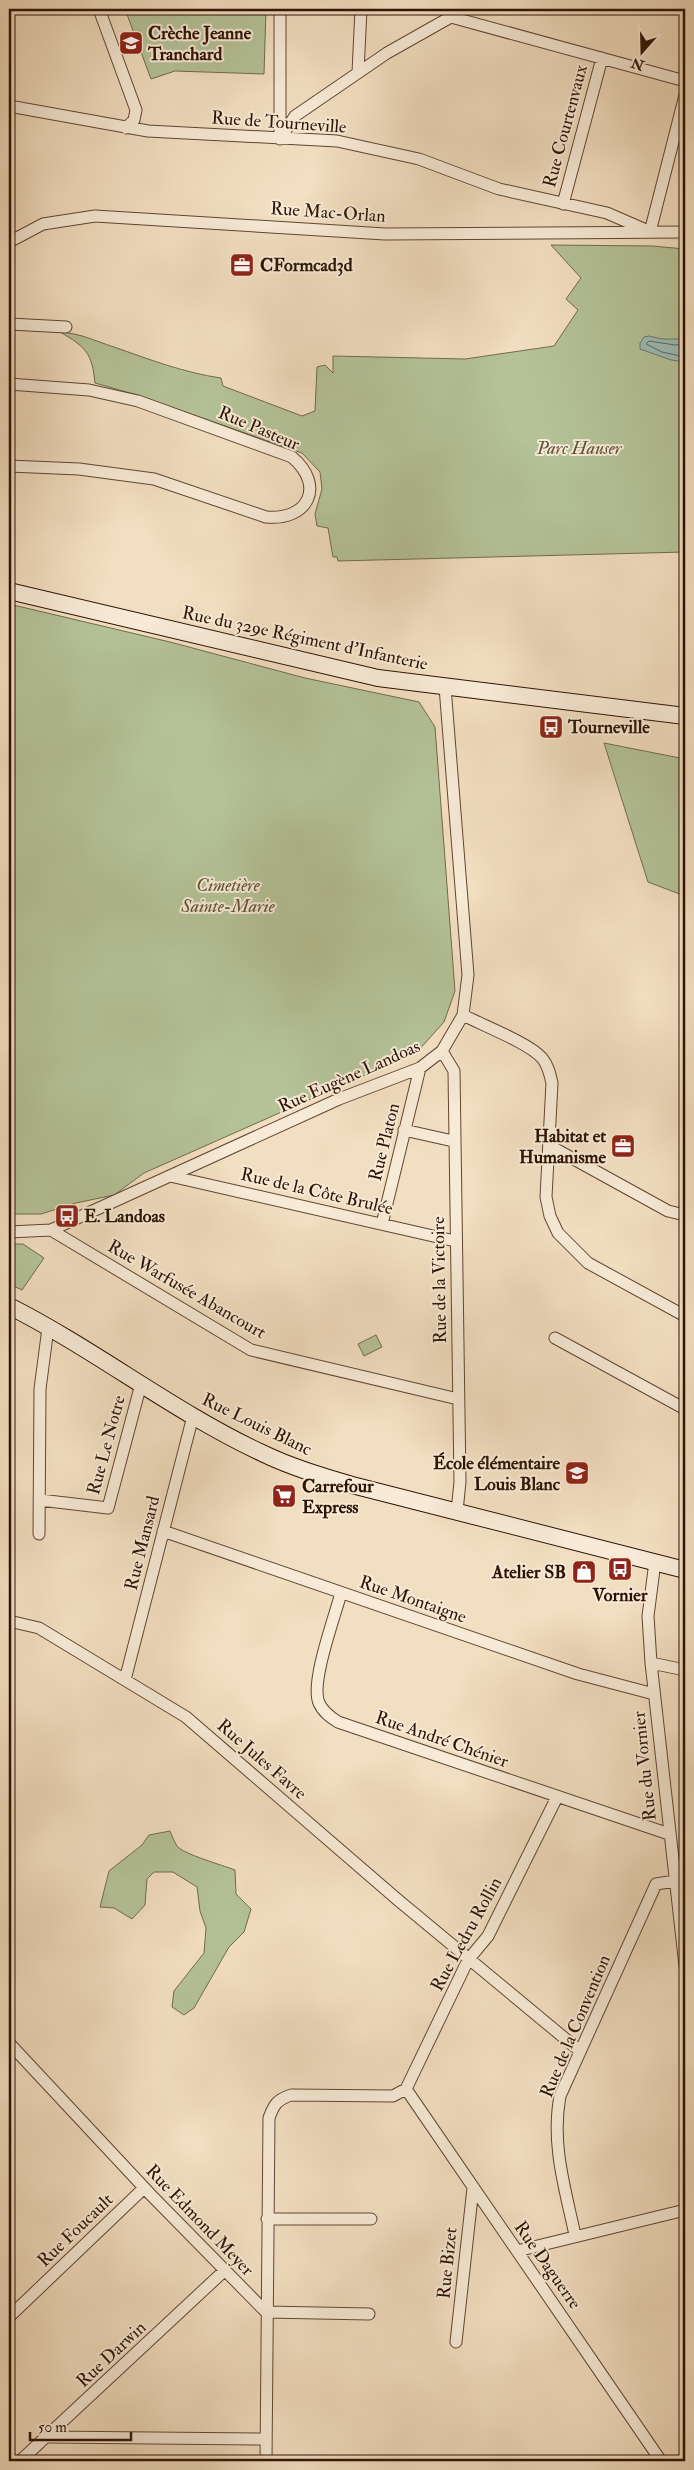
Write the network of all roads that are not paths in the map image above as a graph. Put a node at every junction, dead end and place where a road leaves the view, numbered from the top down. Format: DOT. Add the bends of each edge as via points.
graph roads {
  1 [pos="98,9"];
  2 [pos="280,9"];
  3 [pos="361,9"];
  4 [pos="465,9"];
  5 [pos="451,17"];
  6 [pos="602,58"];
  7 [pos="358,72"];
  8 [pos="685,81"];
  9 [pos="685,95"];
  10 [pos="9,106"];
  11 [pos="126,128"];
  12 [pos="280,139"];
  13 [pos="563,204"];
  14 [pos="650,232"];
  15 [pos="685,232"];
  16 [pos="9,242"];
  17 [pos="9,324"];
  18 [pos="66,327"];
  19 [pos="9,384"];
  20 [pos="9,466"];
  21 [pos="9,591"];
  22 [pos="445,687"];
  23 [pos="685,716"];
  24 [pos="462,1015"];
  25 [pos="442,1051"];
  26 [pos="420,1068"];
  27 [pos="404,1130"];
  28 [pos="453,1141"];
  29 [pos="550,1146"];
  30 [pos="170,1176"];
  31 [pos="685,1215"];
  32 [pos="382,1224"];
  33 [pos="51,1230"];
  34 [pos="9,1232"];
  35 [pos="455,1241"];
  36 [pos="9,1306"];
  37 [pos="685,1316"];
  38 [pos="48,1328"];
  39 [pos="555,1338"];
  40 [pos="141,1384"];
  41 [pos="458,1399"];
  42 [pos="685,1409"];
  43 [pos="193,1416"];
  44 [pos="40,1500"];
  45 [pos="457,1512"];
  46 [pos="163,1531"];
  47 [pos="39,1534"];
  48 [pos="655,1562"];
  49 [pos="685,1570"];
  50 [pos="342,1593"];
  51 [pos="9,1621"];
  52 [pos="651,1663"];
  53 [pos="685,1670"];
  54 [pos="125,1680"];
  55 [pos="654,1694"];
  56 [pos="557,1797"];
  57 [pos="669,1834"];
  58 [pos="675,1881"];
  59 [pos="468,1960"];
  60 [pos="685,1966"];
  61 [pos="9,2043"];
  62 [pos="580,2051"];
  63 [pos="406,2089"];
  64 [pos="144,2188"];
  65 [pos="473,2188"];
  66 [pos="685,2210"];
  67 [pos="267,2219"];
  68 [pos="371,2219"];
  69 [pos="575,2235"];
  70 [pos="517,2251"];
  71 [pos="224,2271"];
  72 [pos="266,2312"];
  73 [pos="369,2314"];
  74 [pos="9,2317"];
  75 [pos="456,2342"];
  76 [pos="48,2436"];
  77 [pos="266,2439"];
  78 [pos="20,2461"];
  79 [pos="266,2461"];
  80 [pos="661,2461"];
  1 -- 11 [label="street" via="136,110 134,120"];
  2 -- 12 [label="street"];
  3 -- 7 [label="street"];
  4 -- 5 [label="street"];
  5 -- 6 [label="street"];
  5 -- 7 [label="street"];
  6 -- 8 [label="street"];
  6 -- 13 [label="street, Rue Courtenvaux"];
  7 -- 12 [label="street" via="294,116"];
  9 -- 14 [label="street"];
  10 -- 11 [label="street, Rue de Tourneville"];
  11 -- 12 [label="street, Rue de Tourneville"];
  12 -- 13 [label="street, Rue de Tourneville" via="337,141 419,159 499,189"];
  13 -- 14 [label="street, Rue de Tourneville" via="607,213"];
  14 -- 15 [label="street, Rue de Tourneville"];
  14 -- 16 [label="street, Rue Mac-Orlan" via="385,234 96,216 43,224"];
  17 -- 18 [label="street"];
  19 -- 20 [label="street, Rue Pasteur" via="89,390 138,401 292,457 303,466 311,486 301,508 280,518 266,517 154,479 79,469"];
  21 -- 22 [label="street, Rue du 329e Régiment d'Infanterie" via="268,654 378,678"];
  22 -- 23 [label="street, Rue du 329e Régiment d'Infanterie"];
  22 -- 24 [label="street, Rue Eugène Landoas" via="468,975"];
  24 -- 25 [label="street, Rue Eugène Landoas"];
  24 -- 29 [label="street" via="531,1049 542,1058 552,1083"];
  25 -- 26 [label="street, Rue Eugène Landoas"];
  25 -- 28 [label="street, Rue de la Victoire" via="454,1071"];
  26 -- 27 [label="street, Rue Platon"];
  26 -- 30 [label="street, Rue Eugène Landoas" via="339,1099"];
  27 -- 28 [label="street"];
  27 -- 32 [label="street, Rue Platon"];
  28 -- 35 [label="street, Rue de la Victoire"];
  29 -- 31 [label="street" via="668,1211"];
  29 -- 37 [label="street" via="546,1197 558,1233 588,1263"];
  30 -- 32 [label="street, Rue de la Côte Brulée"];
  30 -- 33 [label="street, Rue Eugène Landoas"];
  32 -- 35 [label="street, Rue de la Côte Brulée"];
  33 -- 34 [label="street, Rue Eugène Landoas"];
  33 -- 41 [label="street, Rue Warfusée Abancourt" via="251,1350"];
  35 -- 41 [label="street, Rue de la Victoire"];
  36 -- 38 [label="street, Rue Louis Blanc"];
  38 -- 40 [label="street, Rue Louis Blanc"];
  38 -- 44 [label="street" via="40,1389"];
  39 -- 42 [label="street"];
  40 -- 43 [label="street, Rue Louis Blanc"];
  40 -- 44 [label="street, Rue Le Notre" via="108,1508"];
  41 -- 45 [label="street, Rue de la Victoire" via="460,1482"];
  43 -- 45 [label="street, Rue Louis Blanc" via="262,1453 305,1471"];
  43 -- 46 [label="street, Rue Mansard"];
  44 -- 47 [label="street"];
  45 -- 48 [label="street, Rue Louis Blanc"];
  46 -- 50 [label="street, Rue Montaigne"];
  46 -- 54 [label="street, Rue Mansard"];
  48 -- 49 [label="street, Rue Louis Blanc"];
  48 -- 52 [label="street, Rue du Vornier" via="648,1616"];
  50 -- 55 [label="street, Rue Montaigne" via="578,1674"];
  50 -- 56 [label="street, Rue André Chénier" via="316,1681 318,1703 326,1714 338,1722"];
  51 -- 54 [label="street, Rue Jules Favre" via="39,1628"];
  52 -- 53 [label="street"];
  52 -- 55 [label="street, Rue du Vornier"];
  54 -- 59 [label="street, Rue Jules Favre" via="186,1717"];
  55 -- 57 [label="street, Rue du Vornier"];
  56 -- 57 [label="street, Rue André Chénier"];
  56 -- 59 [label="street, Rue Ledru Rollin" via="488,1936"];
  57 -- 58 [label="street, Rue du Vornier"];
  58 -- 60 [label="street, Rue du Vornier"];
  58 -- 62 [label="street, Rue de la Convention" via="656,1884"];
  59 -- 62 [label="street, Rue Jules Favre"];
  59 -- 63 [label="street, Rue Ledru Rollin"];
  61 -- 64 [label="street, Rue Edmond Meyer"];
  62 -- 69 [label="street, Rue de la Convention" via="560,2096 556,2121 557,2145"];
  63 -- 65 [label="street, Rue Daguerre"];
  63 -- 67 [label="street" via="393,2096 291,2095 280,2099 269,2118"];
  64 -- 71 [label="street, Rue Edmond Meyer"];
  64 -- 74 [label="street, Rue Foucault"];
  65 -- 70 [label="street, Rue Daguerre"];
  65 -- 75 [label="street, Rue Bizet"];
  66 -- 69 [label="street"];
  67 -- 68 [label="street"];
  67 -- 72 [label="street"];
  69 -- 70 [label="street"];
  70 -- 80 [label="street, Rue Daguerre"];
  71 -- 72 [label="street, Rue Edmond Meyer"];
  71 -- 76 [label="street, Rue Darwin"];
  72 -- 73 [label="street"];
  72 -- 77 [label="street"];
  76 -- 77 [label="street"];
  76 -- 78 [label="street, Rue Darwin"];
  77 -- 79 [label="street"];
}
